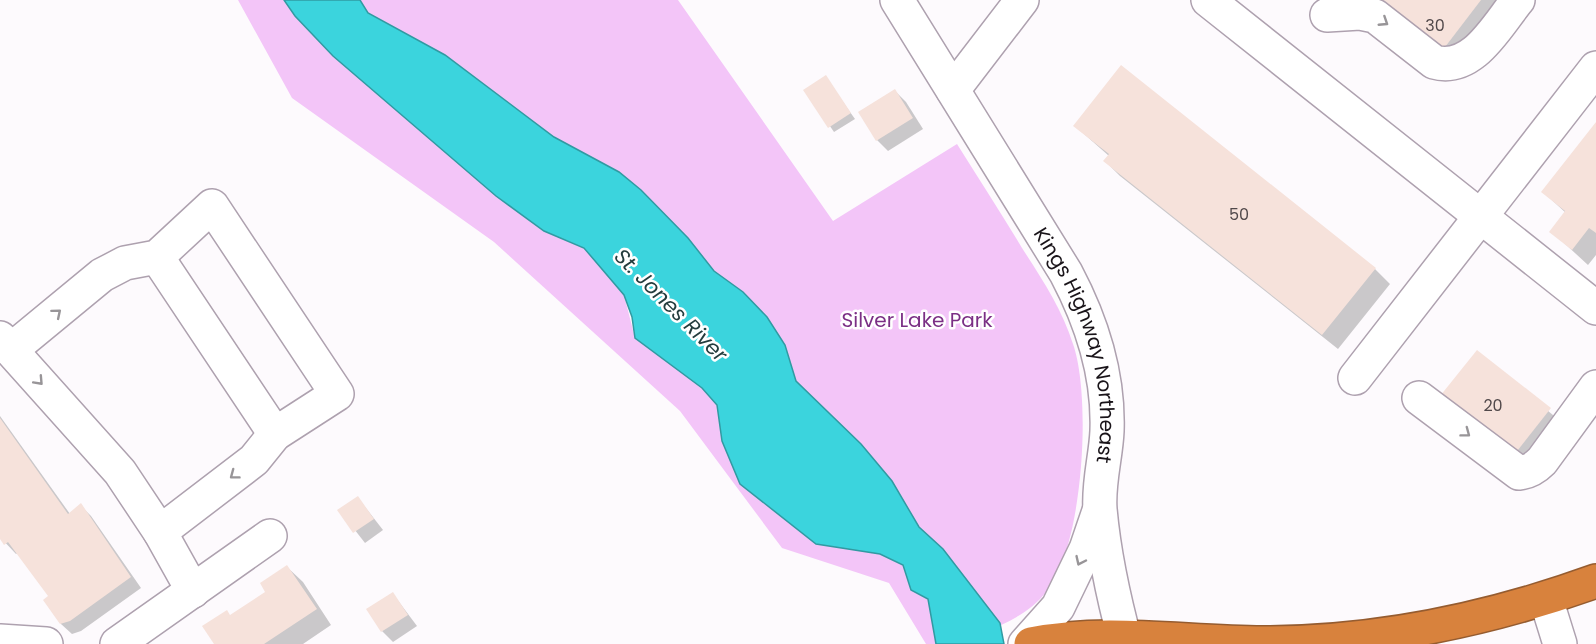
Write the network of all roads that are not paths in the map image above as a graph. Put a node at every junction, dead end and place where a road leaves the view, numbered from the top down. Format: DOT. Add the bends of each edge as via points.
graph roads {
  1 [pos="897,0"];
  2 [pos="1022,0"];
  3 [pos="1208,0"];
  4 [pos="1518,0"];
  5 [pos="1327,15"];
  6 [pos="1596,68"];
  7 [pos="953,90"];
  8 [pos="1482,217"];
  9 [pos="157,257"];
  10 [pos="1596,308"];
  11 [pos="6,344"];
  12 [pos="1355,378"];
  13 [pos="1596,387"];
  14 [pos="1419,398"];
  15 [pos="275,434"];
  16 [pos="1100,506"];
  17 [pos="160,532"];
  18 [pos="270,536"];
  19 [pos="1596,581"];
  20 [pos="193,591"];
  21 [pos="1546,599"];
  22 [pos="0,640"];
  23 [pos="131,640"];
  24 [pos="1125,641"];
  25 [pos="46,644"];
  26 [pos="1025,644"];
  27 [pos="1031,644"];
  28 [pos="1560,644"];
  1 -- 7 [label="street, Kings Highway Northeast"];
  2 -- 7 [label="street"];
  3 -- 8 [label="street"];
  5 -- 4 [label="street, one-way" via="1375,16 1434,62 1444,65 1466,60"];
  6 -- 8 [label="street"];
  7 -- 16 [label="street, Kings Highway Northeast" via="1082,303 1094,338 1108,408"];
  8 -- 10 [label="street"];
  8 -- 12 [label="street"];
  11 -- 9 [label="street, one-way" via="102,275 125,263"];
  9 -- 15 [label="street"];
  9 -- 15 [label="street" via="212,206 337,394"];
  11 -- 17 [label="street, one-way" via="120,472"];
  14 -- 13 [label="street, one-way" via="1519,473 1525,473 1542,461"];
  15 -- 17 [label="street, one-way" via="254,460"];
  16 -- 24 [label="street, Kings Highway Northeast"];
  16 -- 26 [label="street, one-way" via="1086,549 1058,607"];
  17 -- 20 [label="street"];
  18 -- 20 [label="street"];
  19 -- 21 [label="highway"];
  20 -- 23 [label="street"];
  21 -- 24 [label="highway" via="1429,628 1366,638 1260,644"];
  21 -- 28 [label="street"];
  22 -- 25 [label="street"];
  24 -- 27 [label="highway" via="1091,637"];
}
